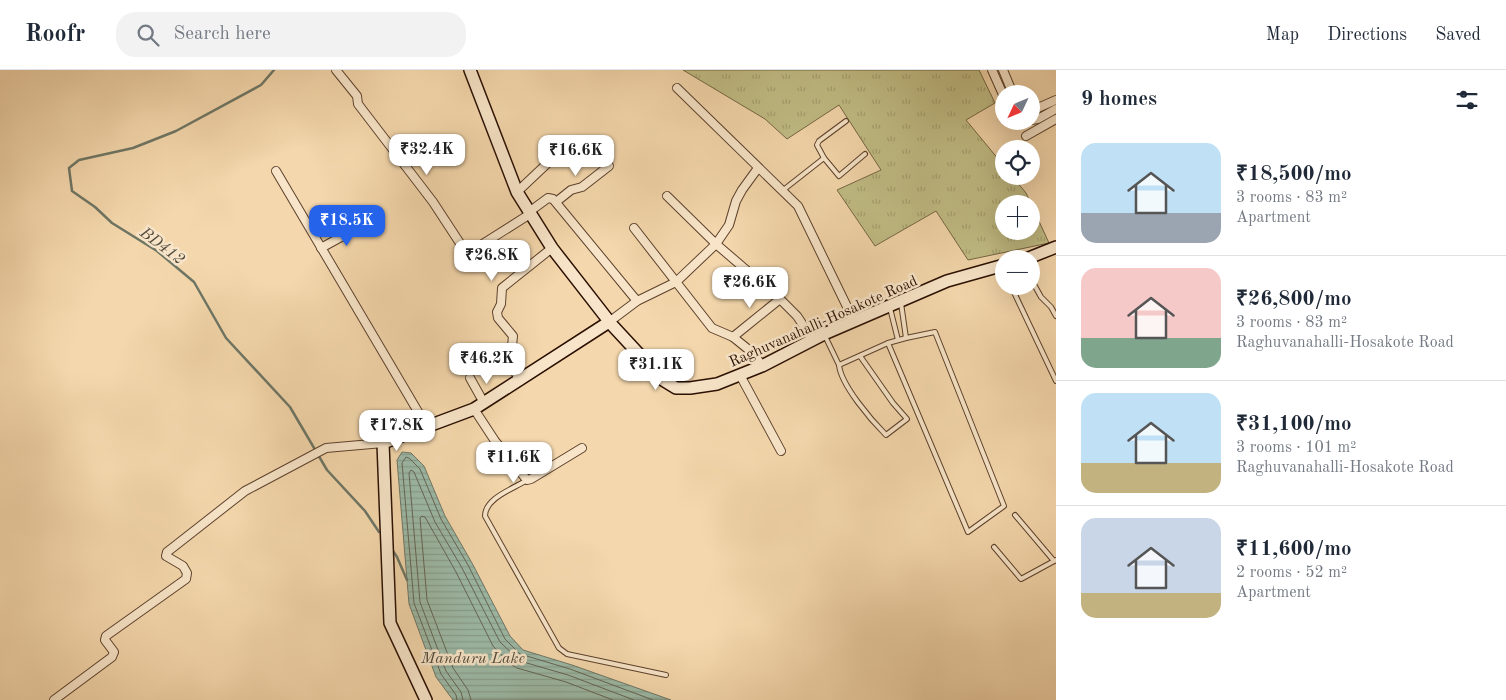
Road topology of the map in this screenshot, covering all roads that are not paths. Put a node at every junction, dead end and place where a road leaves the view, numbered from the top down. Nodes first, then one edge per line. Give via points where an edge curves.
1 (336, 70) edge
2 (470, 70) edge
3 (992, 70) edge
4 (1003, 70) edge
5 (999, 85) edge
6 (1010, 85) edge
7 (677, 88) dead end
8 (1056, 100) edge
9 (1040, 107) edge
10 (1056, 109) edge
11 (1040, 118) edge
12 (1056, 118) edge
13 (846, 121) dead end
14 (1026, 136) dead end
15 (865, 154) dead end
16 (553, 158) dead end
17 (824, 158) junction
18 (609, 166) dead end
19 (758, 168) junction
20 (276, 171) dead end
21 (782, 191) junction
22 (517, 192) junction
23 (667, 196) dead end
24 (556, 202) junction
25 (530, 213) junction
26 (361, 226) dead end
27 (634, 228) dead end
28 (716, 244) junction
29 (1056, 247) edge
30 (321, 248) junction
31 (552, 248) junction
32 (1040, 253) edge
33 (995, 270) edge
34 (676, 282) junction
35 (1014, 295) edge
36 (1040, 295) edge
37 (780, 299) junction
38 (637, 300) junction
39 (895, 304) junction
40 (1056, 316) edge
41 (854, 321) junction
42 (610, 322) junction
43 (824, 334) junction
44 (734, 337) junction
45 (906, 338) junction
46 (813, 340) junction
47 (898, 340) junction
48 (888, 343) junction
49 (860, 356) junction
50 (839, 365) junction
51 (762, 366) junction
52 (740, 375) junction
53 (470, 378) dead end
54 (519, 379) junction
55 (1056, 381) edge
56 (479, 406) junction
57 (427, 427) junction
58 (383, 444) junction
59 (582, 448) dead end
60 (780, 452) dead end
61 (527, 480) junction
62 (1015, 515) dead end
63 (994, 547) dead end
64 (1055, 560) edge
65 (666, 675) dead end
66 (54, 700) edge
67 (426, 700) edge

1 - 25 street via 467,254
2 - 22 main road, Raghuvanahalli-Hosakote Road
3 - 5 street
4 - 6 street
7 - 19 street
8 - 9 street
10 - 11 street
12 - 14 street
13 - 17 lane via 817,145
15 - 17 lane via 838,176
16 - 22 street
17 - 21 lane
18 - 24 street
19 - 21 street
19 - 28 street via 742,190 729,225
20 - 30 street
21 - 41 street via 798,206
22 - 25 main road, Raghuvanahalli-Hosakote Road
23 - 28 street
24 - 25 street via 548,198
24 - 38 street
25 - 31 main road, Raghuvanahalli-Hosakote Road
26 - 30 street
27 - 34 street
28 - 34 street
28 - 37 street
29 - 32 main road
30 - 57 street
31 - 42 main road, Raghuvanahalli-Hosakote Road
31 - 54 street via 502,288 498,318 513,336 507,357
33 - 39 main road, Raghuvanahalli-Hosakote Road via 948,281
34 - 38 street
34 - 44 street via 712,328
35 - 55 lane
36 - 40 lane
37 - 44 street
37 - 46 street via 797,316
38 - 42 street
39 - 41 main road, Raghuvanahalli-Hosakote Road
39 - 45 lane
39 - 47 lane
41 - 43 main road, Raghuvanahalli-Hosakote Road
42 - 52 main road, Raghuvanahalli-Hosakote Road via 663,380 676,388 717,384
42 - 54 main road
43 - 46 main road, Raghuvanahalli-Hosakote Road
43 - 50 lane
44 - 51 street via 754,354
45 - 47 lane
45 - 48 lane via 935,332 1004,506 968,532
46 - 51 main road, Raghuvanahalli-Hosakote Road
47 - 48 lane
48 - 49 lane
49 - 50 lane
49 - 50 lane via 907,420 886,435 845,383
51 - 52 main road, Raghuvanahalli-Hosakote Road
52 - 60 street
53 - 56 street
54 - 56 main road
56 - 57 main road
56 - 61 street via 495,441
57 - 58 main road
58 - 66 street via 326,448 246,491 186,537 166,556 183,566 186,579 106,636 105,640 114,652 112,657
58 - 67 main road via 390,623
59 - 61 street
61 - 65 lane via 491,502 485,509 485,516 559,648 567,654
62 - 64 lane
63 - 64 lane via 1021,579

